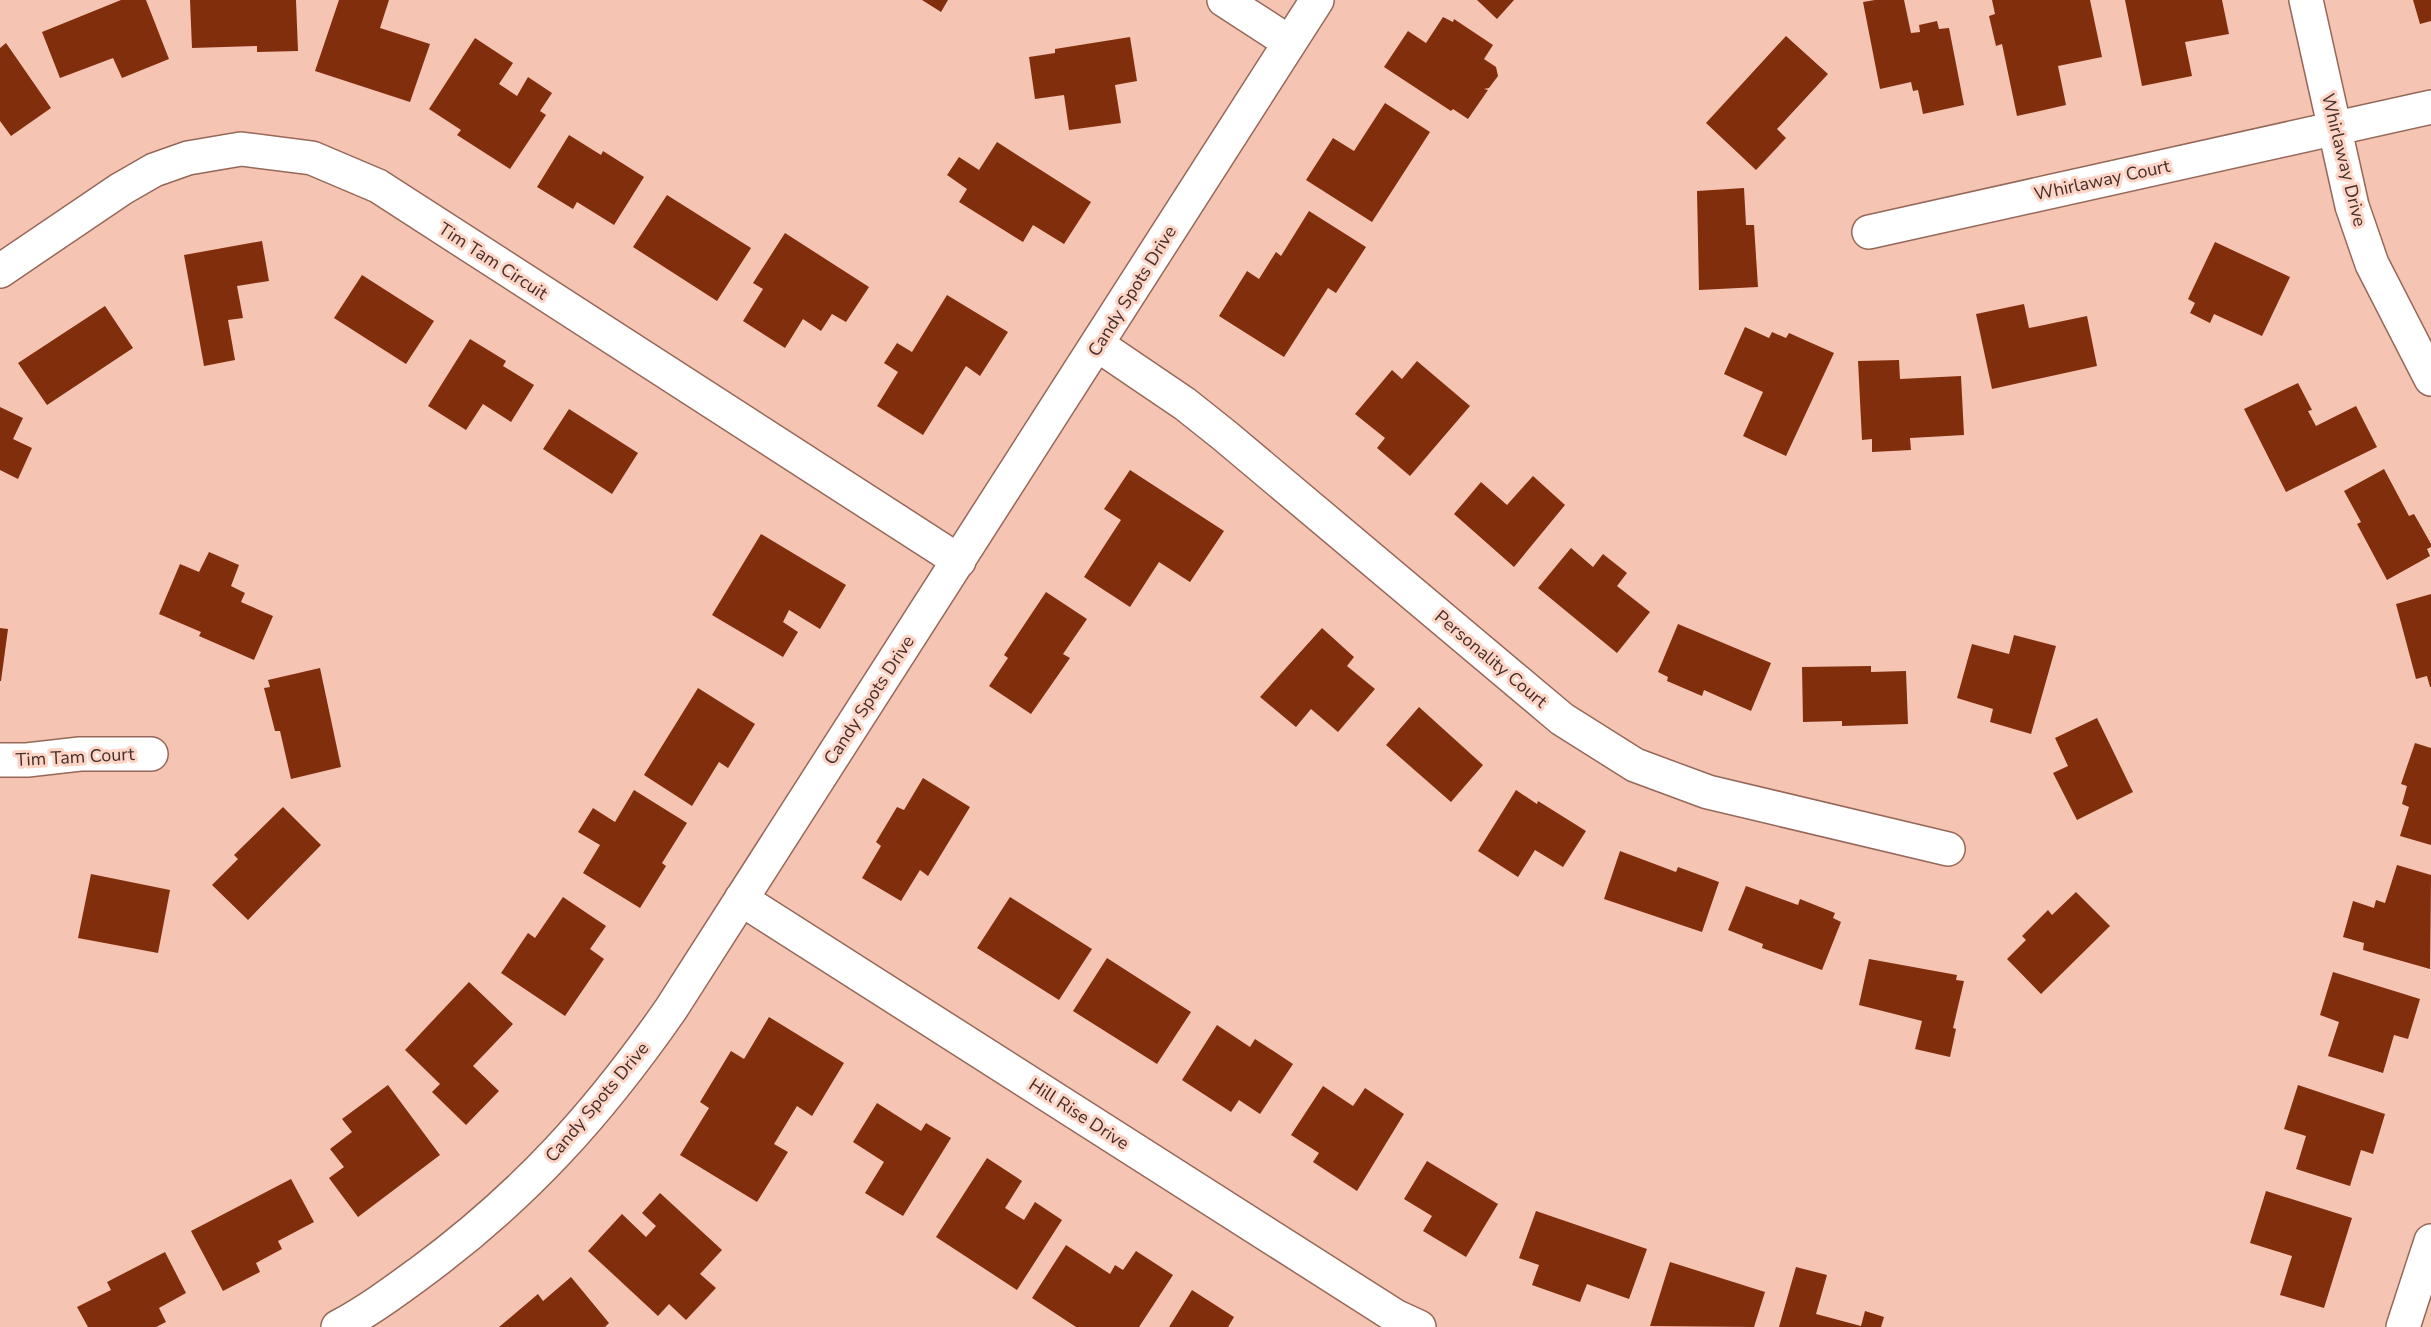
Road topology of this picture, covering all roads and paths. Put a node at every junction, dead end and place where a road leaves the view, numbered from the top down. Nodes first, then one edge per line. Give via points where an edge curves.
1 (1224, 0) edge
2 (1317, 0) edge
3 (2306, 0) edge
4 (1290, 42) junction
5 (2431, 107) edge
6 (2335, 129) junction
7 (1869, 231) dead end
8 (0, 271) edge
9 (1098, 345) junction
10 (2431, 379) edge
11 (960, 561) junction
12 (151, 754) dead end
13 (0, 760) edge
14 (1948, 849) dead end
15 (741, 899) junction
16 (2431, 1240) edge
17 (338, 1327) edge
18 (1419, 1327) edge
19 (2403, 1327) edge

1 - 4 street
2 - 4 street, Candy Spots Drive
3 - 6 street, Whirlaway Drive
4 - 9 street, Candy Spots Drive
5 - 6 street, Whirlaway Court
6 - 7 street, Whirlaway Court
6 - 10 street, Whirlaway Drive via 2352,206 2372,264
8 - 11 street, Tim Tam Circuit via 154,170 188,158 242,149 312,158 378,186
9 - 11 street, Candy Spots Drive
9 - 14 street, Personality Court via 1224,435 1562,719 1635,765 1708,792
11 - 15 street, Candy Spots Drive
12 - 13 street, Tim Tam Court
15 - 17 street, Candy Spots Drive via 635,1060 572,1138 517,1194 460,1243
15 - 18 street, Hill Rise Drive via 1385,1310
16 - 19 street

